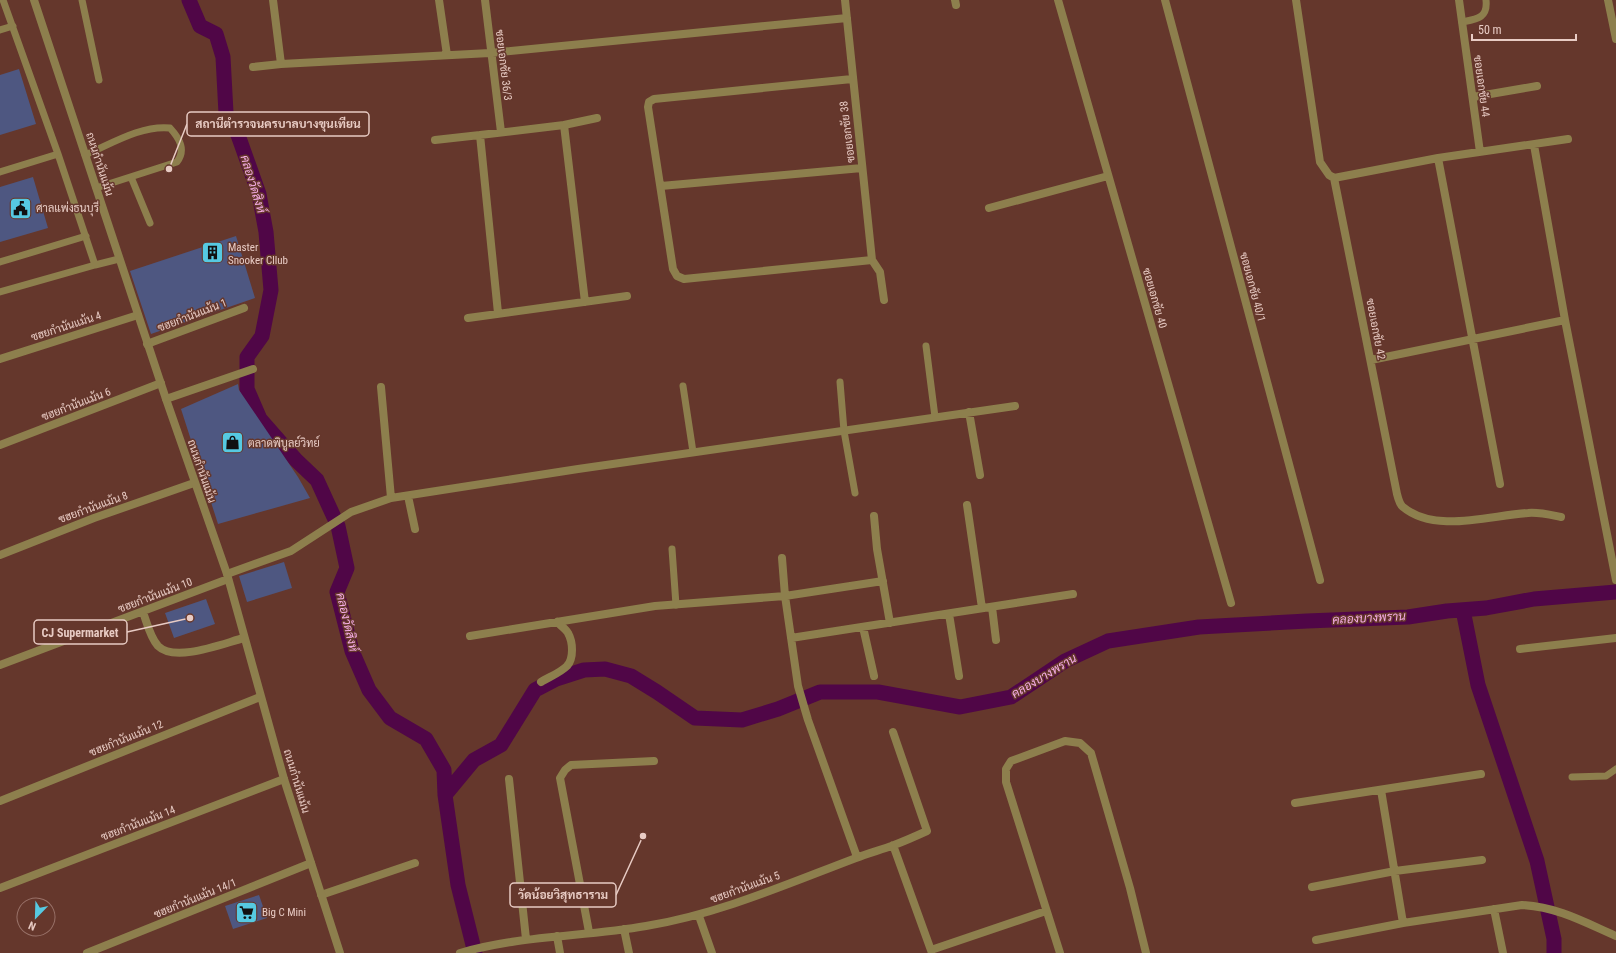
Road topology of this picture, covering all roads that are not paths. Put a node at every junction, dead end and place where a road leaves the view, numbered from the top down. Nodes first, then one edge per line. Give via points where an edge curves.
1 (3, 0) edge
2 (34, 0) edge
3 (82, 0) edge
4 (273, 0) edge
5 (439, 0) edge
6 (485, 0) edge
7 (845, 0) edge
8 (1058, 0) edge
9 (1165, 0) edge
10 (1296, 0) edge
11 (1459, 0) edge
12 (1486, 0) edge
13 (1608, 0) edge
14 (847, 18) junction
15 (1462, 22) junction
16 (13, 26) junction
17 (0, 30) edge
18 (1616, 39) edge
19 (490, 53) junction
20 (446, 55) junction
21 (281, 64) junction
22 (253, 66) dead end
23 (852, 79) junction
24 (99, 80) dead end
25 (1537, 86) dead end
26 (1473, 97) junction
27 (597, 118) dead end
28 (564, 124) junction
29 (501, 132) junction
30 (480, 135) junction
31 (435, 140) dead end
32 (1568, 140) dead end
33 (1534, 145) junction
34 (1480, 152) junction
35 (58, 154) junction
36 (85, 155) junction
37 (1438, 158) junction
38 (862, 168) junction
39 (0, 172) edge
40 (1108, 176) junction
41 (131, 177) junction
42 (1334, 178) junction
43 (660, 186) junction
44 (96, 188) junction
45 (989, 208) dead end
46 (150, 223) dead end
47 (86, 236) junction
48 (120, 259) junction
49 (872, 260) junction
50 (0, 262) edge
51 (95, 265) junction
52 (0, 292) edge
53 (627, 296) dead end
54 (884, 300) dead end
55 (585, 302) junction
56 (244, 308) dead end
57 (498, 313) junction
58 (138, 314) junction
59 (468, 318) dead end
60 (1564, 320) junction
61 (1473, 339) junction
62 (147, 344) junction
63 (926, 346) dead end
64 (0, 359) edge
65 (1371, 360) junction
66 (254, 369) dead end
67 (840, 382) dead end
68 (161, 383) junction
69 (683, 386) dead end
70 (381, 387) dead end
71 (166, 399) junction
72 (1015, 406) dead end
73 (969, 412) junction
74 (935, 417) junction
75 (844, 431) junction
76 (0, 445) edge
77 (693, 452) junction
78 (980, 475) dead end
79 (194, 482) junction
80 (1500, 484) dead end
81 (855, 493) dead end
82 (408, 496) junction
83 (392, 498) junction
84 (967, 505) dead end
85 (874, 516) dead end
86 (1561, 517) dead end
87 (415, 529) dead end
88 (672, 549) dead end
89 (0, 555) edge
90 (782, 558) dead end
91 (228, 577) junction
92 (1320, 580) dead end
93 (1616, 580) edge
94 (883, 581) junction
95 (1074, 594) dead end
96 (785, 596) junction
97 (1231, 603) dead end
98 (676, 605) junction
99 (992, 607) junction
100 (982, 608) junction
101 (143, 612) junction
102 (949, 614) junction
103 (557, 622) junction
104 (890, 623) junction
105 (863, 627) junction
106 (470, 636) dead end
107 (244, 638) junction
108 (791, 638) junction
109 (1616, 638) edge
110 (996, 640) dead end
111 (1520, 649) dead end
112 (0, 665) edge
113 (874, 676) dead end
114 (959, 676) dead end
115 (541, 682) dead end
116 (260, 697) junction
117 (892, 732) dead end
118 (654, 761) dead end
119 (1616, 769) edge
120 (1481, 774) dead end
121 (1572, 777) dead end
122 (284, 779) junction
123 (509, 779) dead end
124 (1381, 790) junction
125 (0, 801) edge
126 (1295, 803) dead end
127 (893, 845) junction
128 (857, 857) junction
129 (1482, 860) dead end
130 (311, 863) junction
131 (415, 863) dead end
132 (1395, 871) junction
133 (1312, 887) dead end
134 (0, 888) edge
135 (321, 895) junction
136 (1494, 909) junction
137 (1046, 911) junction
138 (699, 916) junction
139 (1403, 924) junction
140 (624, 929) junction
141 (589, 932) junction
142 (556, 936) junction
143 (1616, 936) edge
144 (526, 939) junction
145 (1316, 940) dead end
146 (932, 952) edge
147 (88, 953) edge
148 (340, 953) edge
149 (461, 953) edge
150 (560, 953) edge
151 (629, 953) edge
152 (712, 953) edge
153 (1060, 953) edge
154 (1146, 953) edge
155 (1503, 953) edge

1 - 16 lane
2 - 36 street, ถนนกำนันแม้น
3 - 24 lane
4 - 21 street
5 - 20 street
6 - 19 street, ซอยเอกชัย 36/3
7 - 14 street, ซอยเอกชัย 38
8 - 40 street, ซอยเอกชัย 40
9 - 92 street, ซอยเอกชัย 40/1
10 - 42 street via 1320,162
11 - 15 street, ซอยเอกชัย 44
12 - 15 lane via 1487,8 1484,14 1477,19
13 - 18 street
14 - 19 street
14 - 23 street, ซอยเอกชัย 38
15 - 26 street, ซอยเอกชัย 44
16 - 17 lane
16 - 35 lane
19 - 20 street
19 - 29 street, ซอยเอกชัย 36/3
20 - 21 street
21 - 22 street
23 - 38 street, ซอยเอกชัย 38
23 - 43 street via 654,99 648,107
25 - 26 street
26 - 34 street, ซอยเอกชัย 44
27 - 28 street
28 - 29 street
28 - 55 street
29 - 30 street
30 - 31 street
30 - 57 street
32 - 33 street
33 - 34 street
33 - 60 street
34 - 37 street
35 - 39 lane
35 - 47 lane
36 - 41 lane via 131,135 161,127 170,128 182,145 182,156 177,162
36 - 44 street, ถนนกำนันแม้น
37 - 42 street
37 - 61 street
38 - 43 street
38 - 49 street, ซอยเอกชัย 38
40 - 45 street
40 - 97 street, ซอยเอกชัย 40
41 - 44 lane
41 - 46 lane
42 - 65 street, ซอยเอกชัย 42
43 - 49 street via 673,269 677,276 684,279
44 - 48 street, ถนนกำนันแม้น
47 - 50 lane
47 - 51 lane
48 - 51 lane
48 - 58 street, ถนนกำนันแม้น
49 - 54 street via 880,272
51 - 52 lane
53 - 55 street
55 - 57 street
56 - 62 street, ซฮยกำนันแม้น 1
57 - 59 street
58 - 62 street, ถนนกำนันแม้น
58 - 64 street, ซฮยกำนันแม้น 4
60 - 61 street
60 - 93 street
61 - 65 street
61 - 80 street
62 - 68 street, ถนนกำนันแม้น
63 - 74 lane
65 - 86 street, ซอยเอกชัย 42 via 1397,494 1402,507 1433,520 1462,522 1529,513
66 - 71 street
67 - 75 lane
68 - 71 street, ถนนกำนันแม้น
68 - 76 street, ซฮยกำนันแม้น 6
69 - 77 lane
70 - 83 street
71 - 79 street, ถนนกำนันแม้น
72 - 73 street, ซฮยกำนันแม้น 10
73 - 74 street, ซฮยกำนันแม้น 10
73 - 78 street
74 - 75 street, ซฮยกำนันแม้น 10
75 - 77 street, ซฮยกำนันแม้น 10
75 - 81 lane
77 - 82 street, ซฮยกำนันแม้น 10
79 - 89 street, ซฮยกำนันแม้น 8
79 - 91 street, ถนนกำนันแม้น
82 - 83 street, ซฮยกำนันแม้น 10
82 - 87 street
83 - 91 street, ซฮยกำนันแม้น 10 via 351,512 291,551
84 - 100 street
85 - 94 street
88 - 98 lane
90 - 96 street
91 - 101 street, ซฮยกำนันแม้น 10
91 - 107 street, ถนนกำนันแม้น
94 - 96 street
94 - 104 street
95 - 99 street
96 - 98 street
96 - 108 street
98 - 103 street
99 - 100 street
99 - 110 street
100 - 102 street
101 - 107 street via 158,646 171,652 187,653
101 - 112 street, ซฮยกำนันแม้น 10
102 - 104 street
102 - 114 street
103 - 106 street
103 - 115 street via 568,633 572,655 568,665
104 - 105 street
105 - 108 street
105 - 113 street
107 - 116 street, ถนนกำนันแม้น
108 - 128 street via 798,686 808,720
109 - 111 street
116 - 122 street, ถนนกำนันแม้น
116 - 125 street, ซฮยกำนันแม้น 12
117 - 127 street, ซฮยกำนันแม้น 5 via 927,831
118 - 141 street via 571,765 560,778
119 - 121 lane via 1606,776
120 - 124 street
122 - 130 street, ถนนกำนันแม้น
122 - 134 street, ซฮยกำนันแม้น 14
123 - 144 street
124 - 126 street
124 - 132 street
127 - 128 street, ซฮยกำนันแม้น 5
127 - 146 street
128 - 138 street, ซฮยกำนันแม้น 5
129 - 132 street
130 - 135 street, ถนนกำนันแม้น
130 - 147 street, ซฮยกำนันแม้น 14/1
131 - 135 street
132 - 133 street
132 - 139 street
135 - 148 street, ถนนกำนันแม้น
136 - 139 street
136 - 143 street via 1522,905 1540,906
136 - 155 street
137 - 146 street
137 - 153 street
137 - 154 street via 1006,782 1006,769 1011,761 1065,741 1080,743 1091,753
138 - 140 street, ซฮยกำนันแม้น 5
138 - 152 street
139 - 145 street
140 - 141 street, ซฮยกำนันแม้น 5
140 - 151 street
141 - 142 street, ซฮยกำนันแม้น 5
142 - 144 street, ซฮยกำนันแม้น 5
142 - 150 street
144 - 149 street, ซฮยกำนันแม้น 5 via 488,945

